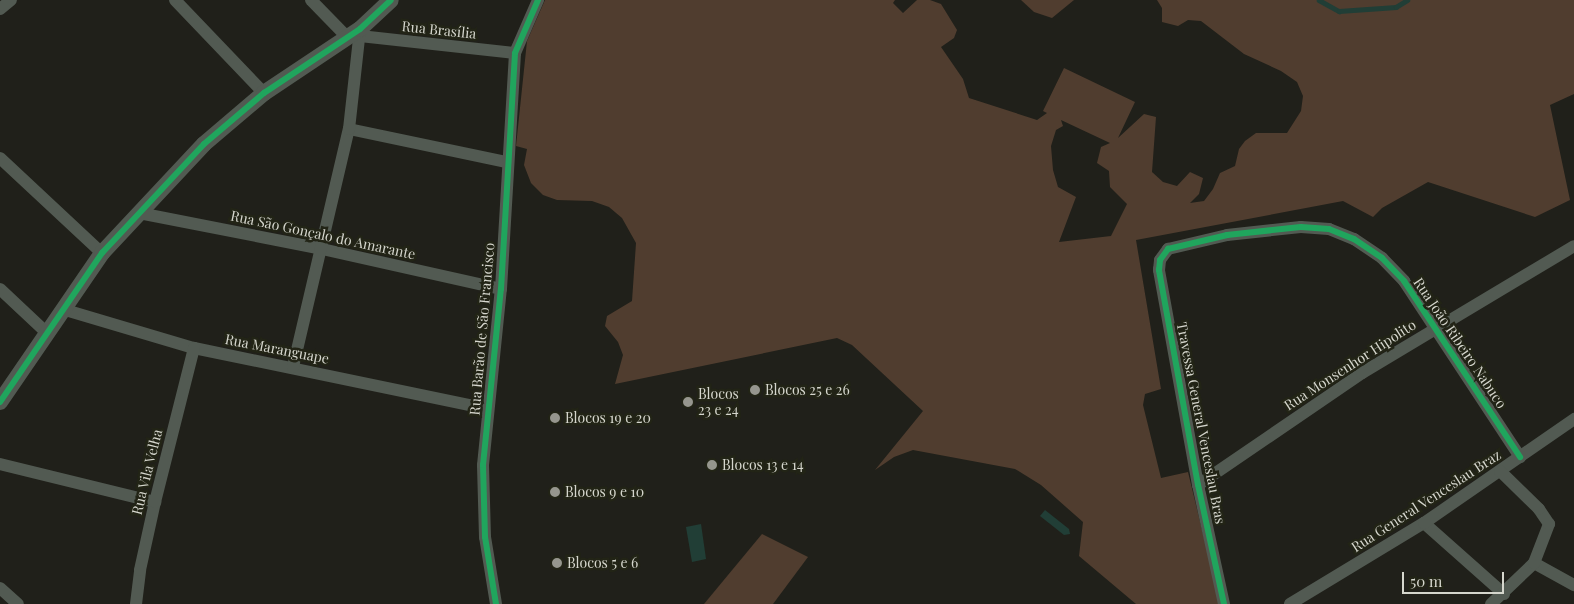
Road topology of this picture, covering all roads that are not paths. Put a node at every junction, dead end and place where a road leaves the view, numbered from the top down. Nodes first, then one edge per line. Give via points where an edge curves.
1 (10, 0) edge
2 (175, 0) edge
3 (311, 0) edge
4 (391, 0) edge
5 (538, 0) edge
6 (0, 9) edge
7 (355, 34) junction
8 (515, 53) junction
9 (264, 93) junction
10 (349, 129) junction
11 (0, 158) edge
12 (506, 162) junction
13 (139, 213) junction
14 (1574, 246) edge
15 (322, 249) junction
16 (1168, 250) joint
17 (102, 253) junction
18 (0, 290) edge
19 (501, 290) junction
20 (62, 309) junction
21 (1436, 327) junction
22 (46, 332) junction
23 (194, 348) junction
24 (293, 367) junction
25 (0, 402) edge
26 (488, 409) junction
27 (1574, 419) edge
28 (1520, 457) junction
29 (0, 464) edge
30 (1500, 471) junction
31 (1198, 485) junction
32 (154, 502) junction
33 (1424, 523) junction
34 (1534, 563) junction
35 (1574, 585) edge
36 (0, 588) edge
37 (1504, 594) junction
38 (18, 604) edge
39 (136, 604) edge
40 (496, 604) edge
41 (1224, 604) edge
42 (1290, 604) edge
43 (1491, 604) edge

1 - 6 street
2 - 9 street
3 - 7 street
4 - 7 street
5 - 8 street, Rua Barão de São Francisco
7 - 8 street, Rua Brasília
7 - 9 street
7 - 10 street
8 - 12 street, Rua Barão de São Francisco
9 - 13 street via 204,144
10 - 12 street
10 - 15 street
11 - 17 street
12 - 19 street, Rua Barão de São Francisco
13 - 15 street, Rua São Gonçalo do Amarante
13 - 17 street
14 - 21 street, Rua Monsenhor Hipolito
15 - 19 street, Rua São Gonçalo do Amarante
15 - 24 street
16 - 21 street, Rua João Ribeiro Nabuco via 1227,235 1272,229 1329,229 1354,238 1382,258 1404,281
16 - 31 street, Travessa General Venceslau Bras via 1160,260 1159,270
17 - 20 street
18 - 22 street
19 - 26 street, Rua Barão de São Francisco
20 - 22 street
20 - 23 street, Rua Maranguape
21 - 28 street, Rua João Ribeiro Nabuco
21 - 31 street, Rua Monsenhor Hipolito via 1321,400
22 - 25 street
23 - 24 street, Rua Maranguape
23 - 32 street, Rua Vila Velha
24 - 26 street, Rua Maranguape
26 - 40 street, Rua Barão de São Francisco via 483,465 485,536
27 - 28 street, Rua General Venceslau Braz
28 - 30 street, Rua General Venceslau Braz
29 - 32 street
30 - 33 street, Rua General Venceslau Braz
30 - 34 street via 1539,509 1549,524
31 - 41 street, Travessa General Venceslau Bras
32 - 39 street, Rua Vila Velha
33 - 37 street
33 - 42 street, Rua General Venceslau Braz
34 - 35 street
34 - 37 street
36 - 38 street
37 - 43 street

